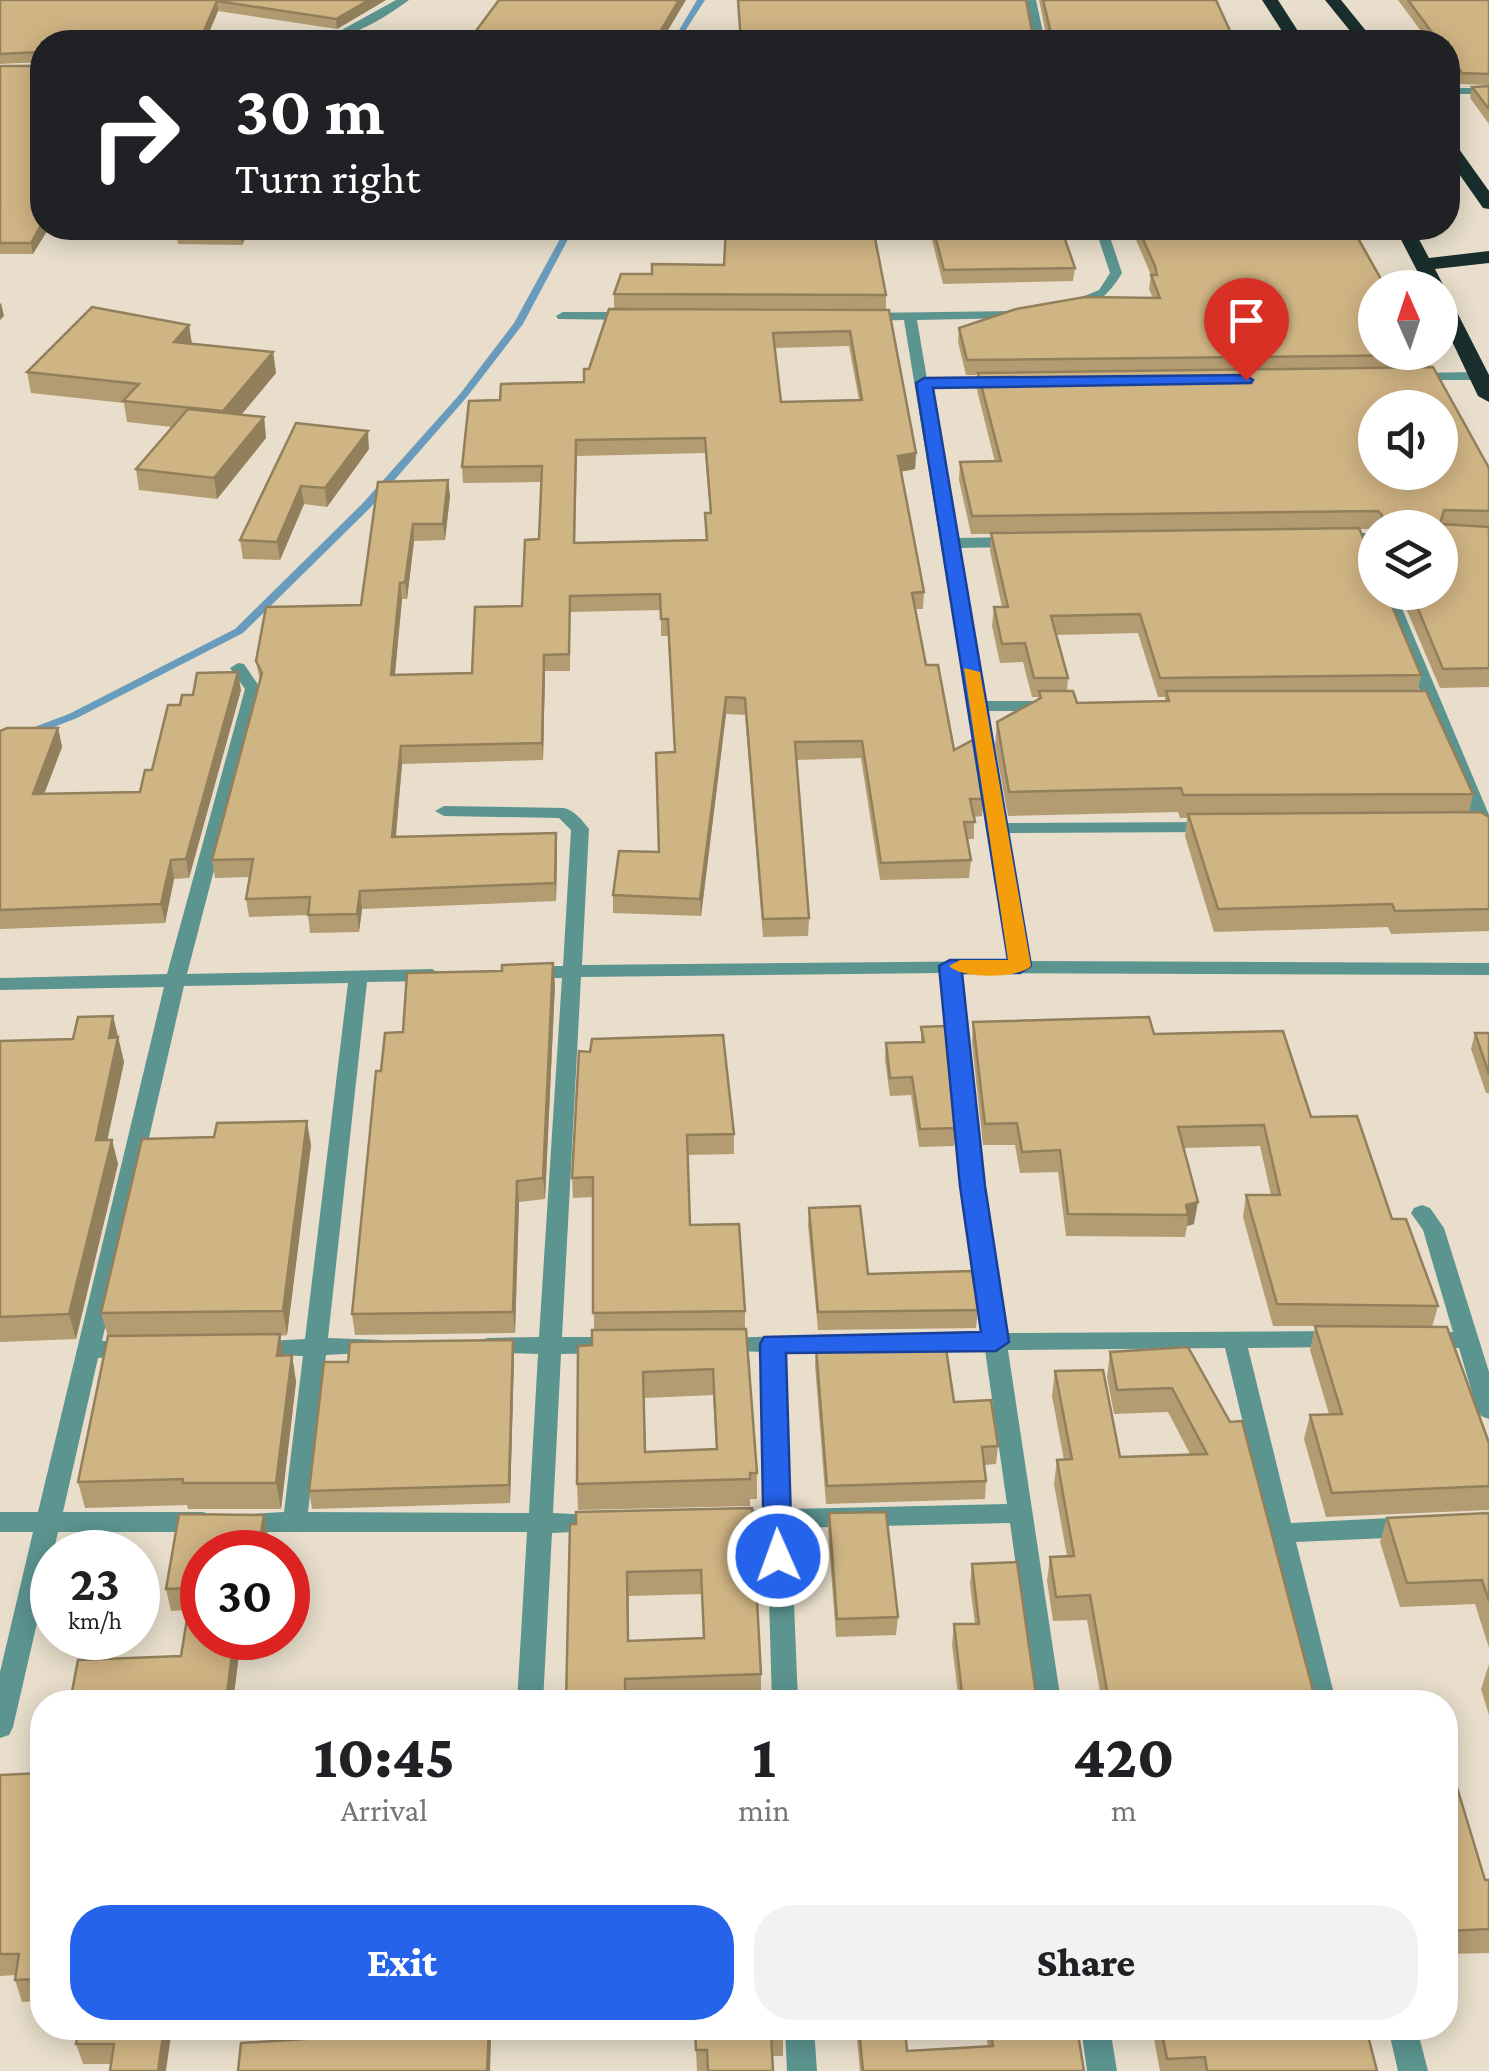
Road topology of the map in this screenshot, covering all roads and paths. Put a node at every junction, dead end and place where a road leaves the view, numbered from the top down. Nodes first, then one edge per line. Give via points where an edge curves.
1 (404, 0) edge
2 (1030, 0) edge
3 (1270, 0) edge
4 (1333, 0) edge
5 (349, 30) edge
6 (1037, 30) edge
7 (1289, 30) edge
8 (1357, 30) edge
9 (1489, 91) edge
10 (1460, 92) edge
11 (1460, 162) edge
12 (1474, 180) junction
13 (1460, 183) edge
14 (1489, 204) edge
15 (1104, 240) edge
16 (1411, 240) edge
17 (1489, 257) edge
18 (1424, 264) junction
19 (1427, 270) edge
20 (1054, 310) edge
21 (1036, 312) edge
22 (563, 316) dead end
23 (640, 316) edge
24 (852, 317) edge
25 (910, 317) junction
26 (1458, 333) edge
27 (1402, 378) edge
28 (1018, 382) edge
29 (924, 383) junction
30 (1484, 386) edge
31 (1325, 538) edge
32 (1358, 541) edge
33 (1029, 542) edge
34 (949, 544) junction
35 (1394, 610) edge
36 (238, 668) edge
37 (976, 706) junction
38 (1076, 706) edge
39 (1414, 706) edge
40 (1434, 706) junction
41 (444, 810) dead end
42 (1232, 826) edge
43 (998, 828) junction
44 (1480, 829) edge
45 (950, 966) junction
46 (1020, 966) junction
47 (1489, 970) edge
48 (572, 971) junction
49 (514, 972) edge
50 (455, 974) edge
51 (358, 976) junction
52 (174, 981) junction
53 (0, 984) edge
54 (1422, 1213) dead end
55 (1234, 1338) junction
56 (1370, 1340) edge
57 (1410, 1340) edge
58 (1468, 1340) junction
59 (903, 1342) edge
60 (996, 1342) junction
61 (866, 1343) edge
62 (644, 1344) edge
63 (699, 1344) edge
64 (773, 1344) junction
65 (552, 1345) junction
66 (395, 1346) edge
67 (454, 1346) edge
68 (316, 1347) junction
69 (241, 1348) edge
70 (147, 1349) edge
71 (91, 1350) junction
72 (1489, 1410) edge
73 (1020, 1513) junction
74 (776, 1519) junction
75 (51, 1520) junction
76 (698, 1521) edge
77 (0, 1522) edge
78 (295, 1522) junction
79 (620, 1522) edge
80 (542, 1524) junction
81 (1432, 1526) edge
82 (1282, 1533) junction
83 (531, 1690) edge
84 (784, 1690) edge
85 (1046, 1690) edge
86 (1320, 1690) edge
87 (0, 1727) edge
88 (801, 2040) edge
89 (1098, 2040) edge
90 (1405, 2040) edge
91 (802, 2071) edge
92 (1102, 2071) edge
93 (1413, 2071) edge

1 - 5 street
2 - 6 street
3 - 7 highway
4 - 8 highway
9 - 10 street
11 - 12 highway
12 - 13 highway
12 - 14 highway
15 - 20 street via 1116,272 1104,293
16 - 18 highway
17 - 18 highway
18 - 19 highway
21 - 25 street
22 - 23 street
24 - 25 street
25 - 29 street
26 - 30 highway
27 - 30 street
28 - 29 street
29 - 34 street
31 - 32 street
33 - 34 street
34 - 37 street
35 - 40 street
36 - 52 street via 253,689
37 - 38 street
37 - 43 street
39 - 40 street
40 - 44 street
41 - 48 street via 564,813 575,820 580,829
42 - 43 street
43 - 46 street
45 - 46 street
45 - 48 street
45 - 60 street
46 - 47 street
48 - 49 street
48 - 65 street
50 - 51 street
51 - 52 street
51 - 68 street
52 - 53 street
52 - 71 street
54 - 58 street via 1433,1228
55 - 56 street
55 - 60 street
55 - 82 street
57 - 58 street
58 - 72 street
59 - 60 street
60 - 73 street
61 - 64 street
62 - 65 street
63 - 64 street
64 - 74 street
65 - 67 street
65 - 80 street
66 - 68 street
68 - 69 street
68 - 78 street
70 - 71 street
71 - 75 street
73 - 74 street
73 - 85 street
74 - 76 street
74 - 84 street
75 - 77 street
75 - 78 street
75 - 87 street
78 - 80 street
79 - 80 street
80 - 83 street
81 - 82 street
82 - 86 street
88 - 91 street
89 - 92 street
90 - 93 street

